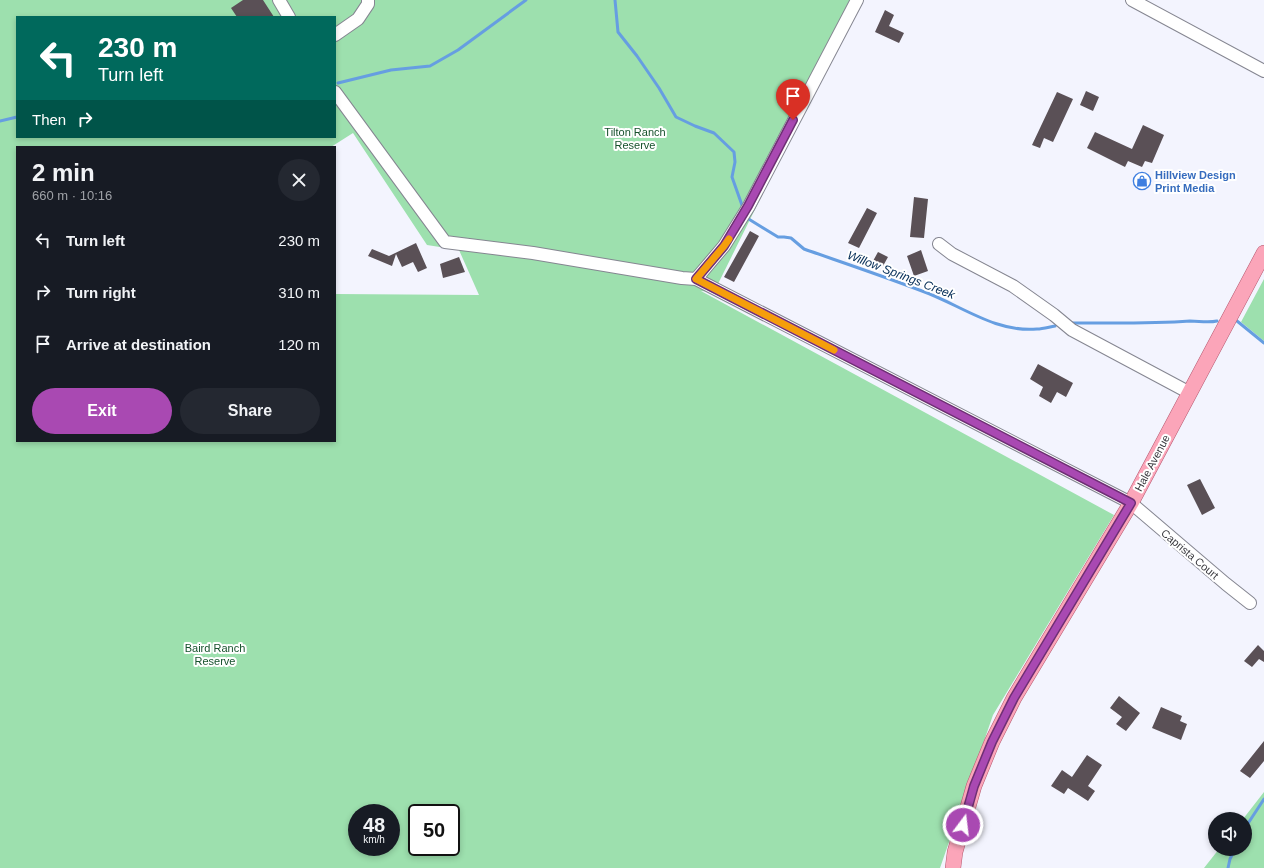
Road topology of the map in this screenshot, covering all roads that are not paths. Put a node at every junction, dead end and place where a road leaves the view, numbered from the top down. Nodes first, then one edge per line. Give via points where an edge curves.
1 (279, 0) edge
2 (368, 0) edge
3 (857, 0) edge
4 (1132, 0) edge
5 (288, 16) edge
6 (336, 34) edge
7 (1264, 71) edge
8 (336, 93) edge
9 (940, 244) dead end
10 (1264, 253) edge
11 (696, 279) junction
12 (1190, 393) junction
13 (1131, 503) junction
14 (1250, 603) dead end
15 (953, 868) edge

1 - 5 street
2 - 6 street via 358,19
3 - 11 street via 748,206 724,246
4 - 7 street
8 - 11 street via 445,242
9 - 12 street via 952,254 1013,286 1072,330
10 - 12 main road, Hale Avenue
11 - 13 street, Caprista Court
12 - 13 main road, Hale Avenue
13 - 14 street, Caprista Court
13 - 15 main road, Hale Avenue via 1014,698 992,742 974,786 955,852

